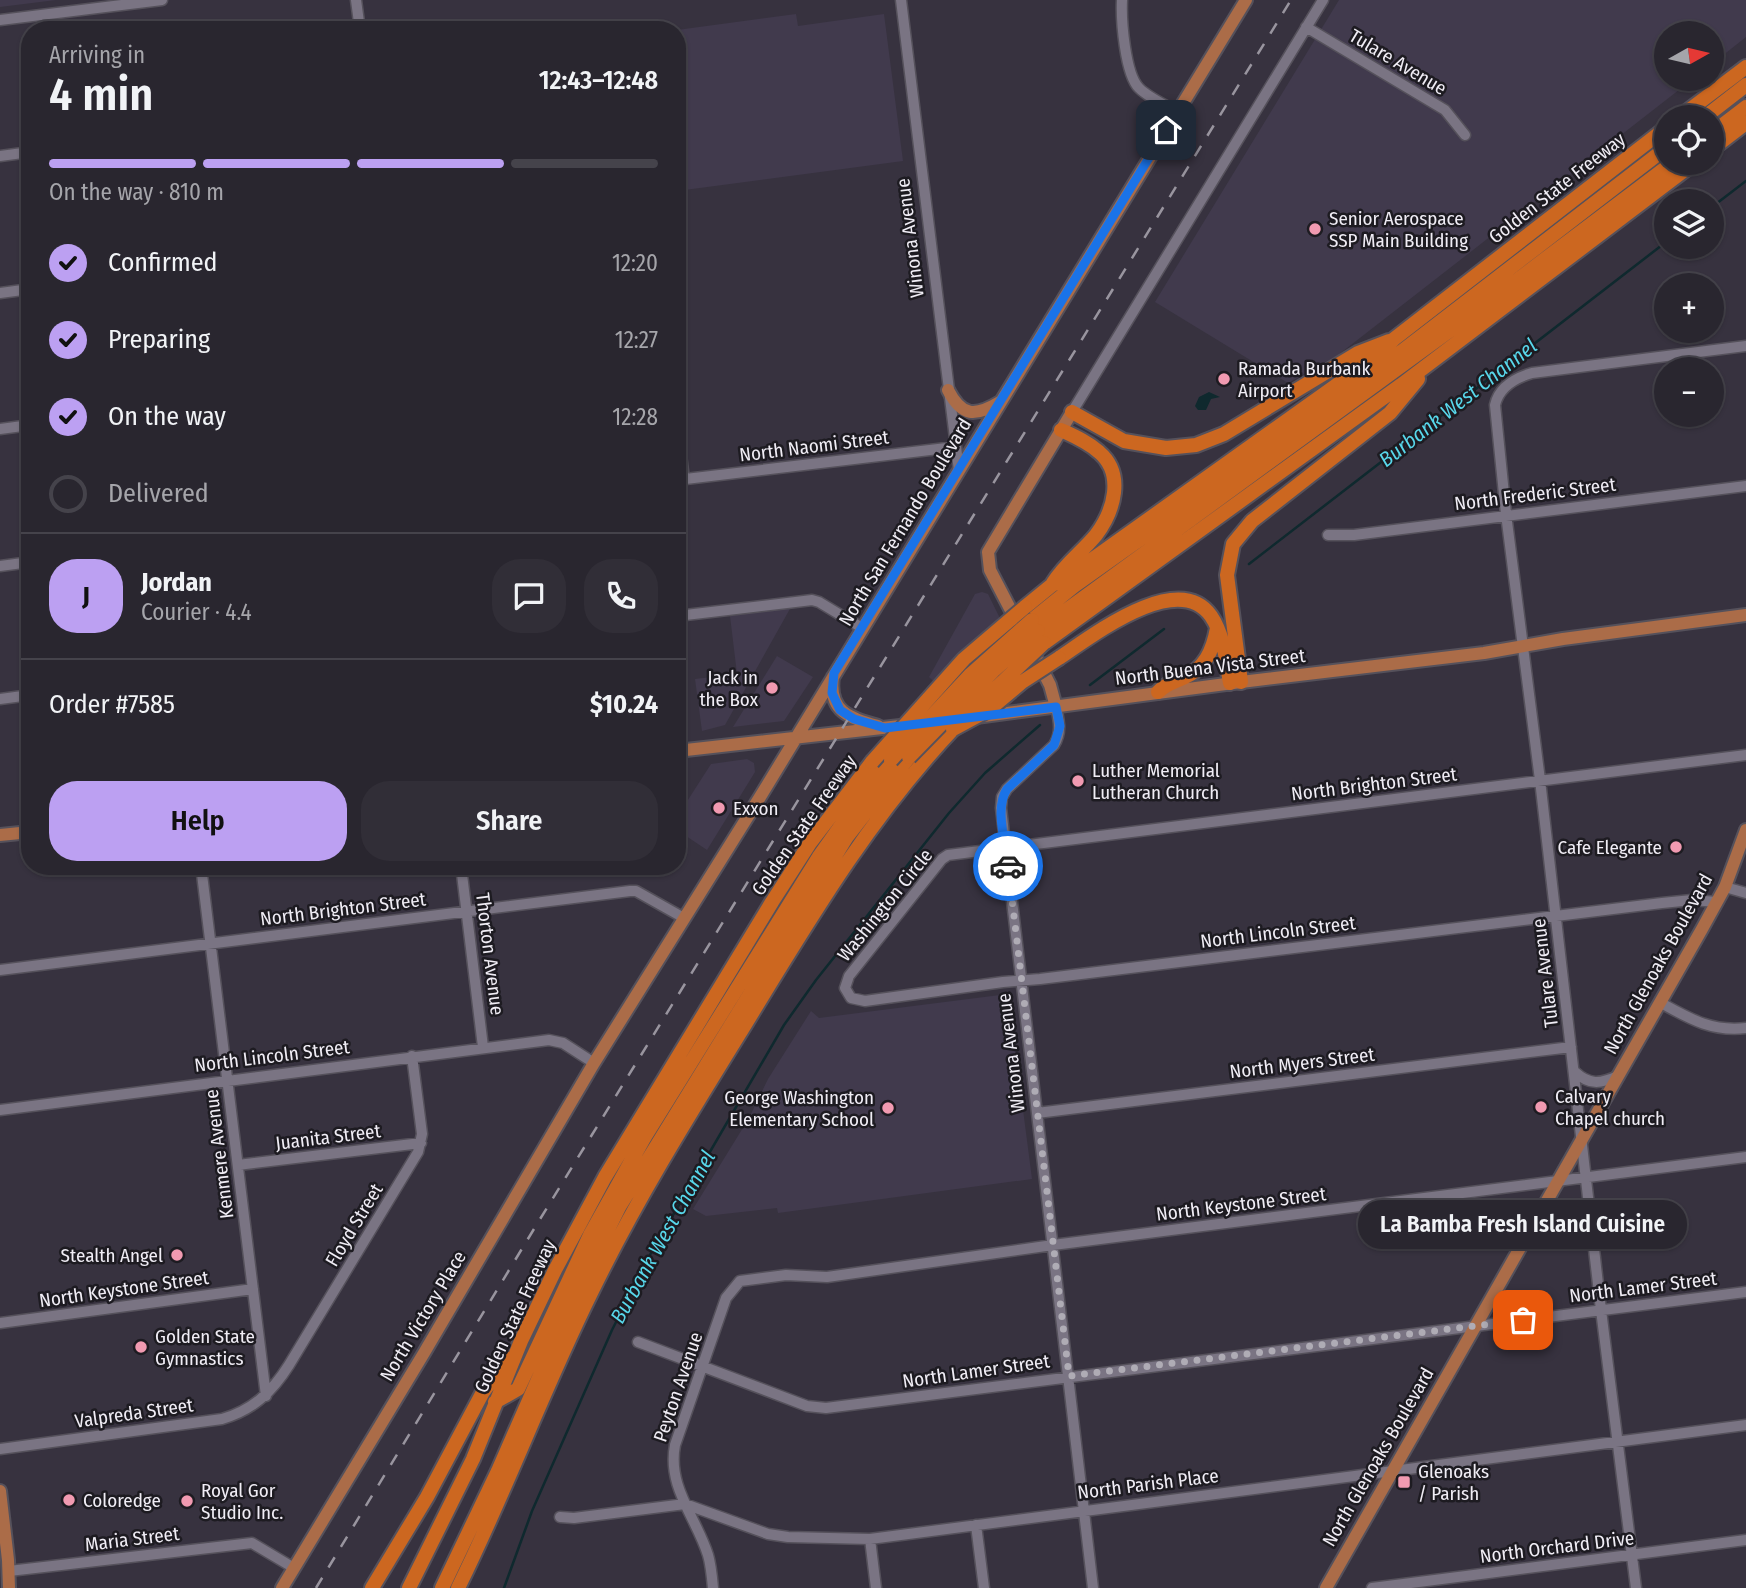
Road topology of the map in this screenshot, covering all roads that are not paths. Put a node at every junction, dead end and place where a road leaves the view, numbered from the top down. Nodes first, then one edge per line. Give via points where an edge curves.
1 (162, 0) edge
2 (356, 0) edge
3 (901, 0) edge
4 (1122, 0) edge
5 (1246, 0) edge
6 (1322, 0) edge
7 (0, 20) edge
8 (359, 21) edge
9 (1306, 27) junction
10 (1746, 67) edge
11 (1746, 85) edge
12 (1696, 105) edge
13 (1720, 105) edge
14 (1746, 107) edge
15 (1178, 112) junction
16 (1746, 123) edge
17 (1724, 124) edge
18 (1465, 135) dead end
19 (1654, 137) edge
20 (1724, 140) edge
21 (21, 153) edge
22 (0, 156) edge
23 (1654, 157) edge
24 (1656, 175) edge
25 (1678, 175) edge
26 (21, 290) edge
27 (0, 293) edge
28 (1394, 339) junction
29 (1746, 346) edge
30 (1437, 357) junction
31 (948, 390) junction
32 (1001, 402) junction
33 (1072, 412) junction
34 (21, 426) edge
35 (0, 429) edge
36 (1061, 429) junction
37 (955, 447) junction
38 (959, 471) junction
39 (686, 479) edge
40 (1746, 486) edge
41 (1506, 514) junction
42 (1328, 535) dead end
43 (21, 563) edge
44 (0, 566) edge
45 (1052, 584) junction
46 (1746, 615) edge
47 (686, 616) edge
48 (1217, 626) junction
49 (862, 628) junction
50 (1038, 631) junction
51 (1523, 647) junction
52 (834, 673) junction
53 (1236, 682) junction
54 (1158, 692) junction
55 (21, 696) edge
56 (0, 699) edge
57 (1056, 707) junction
58 (885, 728) junction
59 (953, 729) junction
60 (795, 739) junction
61 (686, 750) edge
62 (1746, 755) edge
63 (1540, 780) junction
64 (1746, 830) edge
65 (21, 833) edge
66 (0, 835) edge
67 (1006, 848) junction
68 (202, 875) edge
69 (462, 875) edge
70 (1725, 887) junction
71 (1746, 893) edge
72 (1717, 902) junction
73 (467, 912) junction
74 (1556, 916) junction
75 (684, 918) junction
76 (211, 943) junction
77 (0, 970) edge
78 (1021, 981) junction
79 (846, 992) joint
80 (1661, 1003) junction
81 (1746, 1028) edge
82 (1571, 1046) junction
83 (483, 1047) junction
84 (412, 1056) junction
85 (594, 1063) junction
86 (1575, 1072) junction
87 (1618, 1076) junction
88 (228, 1079) junction
89 (0, 1110) edge
90 (1037, 1113) junction
91 (1582, 1142) junction
92 (421, 1143) junction
93 (1746, 1157) edge
94 (238, 1166) junction
95 (1586, 1177) junction
96 (1559, 1182) junction
97 (1054, 1245) junction
98 (740, 1281) joint
99 (253, 1289) junction
100 (1746, 1292) edge
101 (1601, 1310) junction
102 (0, 1323) edge
103 (1475, 1327) junction
104 (522, 1341) junction
105 (638, 1342) dead end
106 (703, 1367) junction
107 (1069, 1376) junction
108 (266, 1396) junction
109 (495, 1402) junction
110 (1746, 1425) edge
111 (1618, 1440) junction
112 (0, 1449) edge
113 (1393, 1470) junction
114 (0, 1491) edge
115 (685, 1504) junction
116 (1084, 1510) junction
117 (560, 1517) dead end
118 (976, 1525) junction
119 (483, 1538) junction
120 (870, 1539) junction
121 (1746, 1540) edge
122 (1632, 1555) junction
123 (294, 1568) junction
124 (9, 1571) junction
125 (9, 1588) edge
126 (282, 1588) edge
127 (372, 1588) edge
128 (409, 1588) edge
129 (442, 1588) edge
130 (458, 1588) edge
131 (467, 1588) edge
132 (713, 1588) edge
133 (876, 1588) edge
134 (984, 1588) edge
135 (1093, 1588) edge
136 (1326, 1588) edge
137 (1372, 1588) edge
138 (1636, 1588) edge

1 - 7 street
2 - 8 street
3 - 31 street, Winona Avenue
4 - 15 street via 1133,80 1141,90
5 - 15 main road, North San Fernando Boulevard
6 - 9 street
9 - 18 street, Tulare Avenue via 1445,110
9 - 33 street
10 - 12 highway
11 - 13 highway
14 - 17 highway
15 - 32 main road, North San Fernando Boulevard
16 - 20 highway
19 - 28 highway, Golden State Freeway
21 - 22 street
23 - 50 highway via 1412,344 1074,586
24 - 50 highway
25 - 30 highway
26 - 27 street
28 - 33 highway via 1358,353 1196,445 1166,448 1124,441
28 - 45 highway, Golden State Freeway via 1376,357
29 - 41 street, Tulare Avenue via 1532,373 1502,389 1495,405
30 - 50 highway
30 - 53 highway via 1390,413 1252,522 1233,544 1227,575
31 - 32 main road via 959,407 971,412
31 - 37 street, Winona Avenue
32 - 38 main road, North San Fernando Boulevard
33 - 36 main road
34 - 35 street
36 - 45 highway via 1100,453 1109,464 1115,481 1114,499 1095,536
36 - 57 main road, Winona Avenue via 988,552 990,570 1050,685
37 - 38 street, Winona Avenue
37 - 39 street, North Naomi Street
38 - 49 main road, North San Fernando Boulevard
40 - 41 street, North Frederic Street
41 - 42 street, North Frederic Street
41 - 51 street, Tulare Avenue
43 - 44 street
45 - 104 highway, Golden State Freeway, bridge via 964,659 872,762 810,843 640,1118 555,1270
46 - 51 main road, North Buena Vista Street
47 - 49 street via 812,600
48 - 53 highway
48 - 54 highway via 1214,645 1198,669
48 - 59 highway, bridge via 1206,610 1190,600 1165,600 1129,614
49 - 52 main road, North San Fernando Boulevard
50 - 59 highway, bridge
50 - 109 highway, bridge via 970,675 872,782 820,855 644,1138 585,1246 518,1389
50 - 129 highway, bridge via 909,757 825,871 619,1207
51 - 53 main road, North Buena Vista Street
51 - 63 street, Tulare Avenue
52 - 58 main road via 832,693 840,710
52 - 60 main road, North San Fernando Boulevard
53 - 54 main road, North Buena Vista Street
54 - 57 main road, North Buena Vista Street
55 - 56 street
57 - 58 main road, North Buena Vista Street
57 - 67 street, Winona Avenue via 1060,726 1054,745 1002,797
58 - 60 main road, North Buena Vista Street
59 - 119 highway via 874,823 829,888 656,1170 589,1296
60 - 61 main road, North Buena Vista Street
60 - 75 main road, North San Fernando Boulevard
62 - 63 street, North Brighton Street
63 - 67 street, North Brighton Street
63 - 74 street, Tulare Avenue
64 - 70 main road, North Glenoaks Boulevard
65 - 66 main road
67 - 78 street, Winona Avenue
67 - 79 street, Washington Circle via 942,859 849,976
68 - 76 street, Kenmere Avenue
69 - 73 street, Thorton Avenue
70 - 71 street
70 - 72 main road, North Glenoaks Boulevard
72 - 74 street, North Lincoln Street via 1689,900
72 - 80 main road, North Glenoaks Boulevard
73 - 75 street, North Brighton Street via 636,891
73 - 76 street, North Brighton Street
73 - 83 street, Thorton Avenue
74 - 78 street, North Lincoln Street
74 - 82 street, Tulare Avenue
75 - 85 main road, North San Fernando Boulevard
76 - 77 street, North Brighton Street
76 - 88 street, Kenmere Avenue
78 - 79 street, North Lincoln Street via 865,1001
78 - 90 street, Winona Avenue
80 - 81 street via 1705,1026
80 - 87 main road, North Glenoaks Boulevard
82 - 86 street, Tulare Avenue
82 - 90 street, North Myers Street
83 - 84 street, North Lincoln Street
83 - 85 street, North Lincoln Street via 549,1040 563,1043
84 - 88 street, North Lincoln Street
84 - 92 street
85 - 123 main road, North Victory Place
86 - 87 street via 1595,1083
86 - 91 street, Tulare Avenue
87 - 91 main road, North Glenoaks Boulevard
88 - 89 street, North Lincoln Street
88 - 94 street, Kenmere Avenue
90 - 97 street, Winona Avenue
91 - 95 street, Tulare Avenue
91 - 96 main road, North Glenoaks Boulevard
92 - 94 street, Juanita Street
92 - 108 street, Floyd Street
93 - 95 street, North Keystone Street
94 - 99 street, Kenmere Avenue
95 - 96 street, North Keystone Street
95 - 101 street, Tulare Avenue
96 - 97 street, North Keystone Street
96 - 103 main road, North Glenoaks Boulevard
97 - 98 street, North Keystone Street via 827,1277 786,1275
97 - 107 street, Winona Avenue
98 - 106 street, Peyton Avenue via 726,1298
99 - 102 street, North Keystone Street
99 - 108 street, Kenmere Avenue
100 - 101 street, North Lamer Street
101 - 103 street, North Lamer Street
101 - 111 street, Tulare Avenue
103 - 107 street, North Lamer Street
103 - 113 main road, North Glenoaks Boulevard
104 - 109 highway, Golden State Freeway
104 - 127 highway via 484,1392
105 - 106 street, North Lamer Street
106 - 107 street, North Lamer Street via 807,1406 826,1408
106 - 115 street, Peyton Avenue via 672,1461
107 - 116 street, Winona Avenue
108 - 112 street, Valpreda Street via 222,1419
109 - 128 highway, Golden State Freeway via 473,1459
110 - 111 street, North Parish Place
111 - 113 street, North Parish Place
111 - 122 street, Tulare Avenue
113 - 116 street, North Parish Place
113 - 136 main road, North Glenoaks Boulevard
114 - 124 main road
115 - 117 street, North Parish Place
115 - 120 street, North Parish Place via 768,1535
115 - 132 street, Peyton Avenue via 708,1553
116 - 118 street, North Parish Place
116 - 135 street, Winona Avenue
118 - 120 street, North Parish Place
118 - 134 street
119 - 130 highway
119 - 131 highway
120 - 133 street
121 - 122 street, North Orchard Drive
122 - 137 street, North Orchard Drive
122 - 138 street, Tulare Avenue
123 - 124 street, Maria Street via 252,1543
123 - 126 main road, North Victory Place
124 - 125 main road

